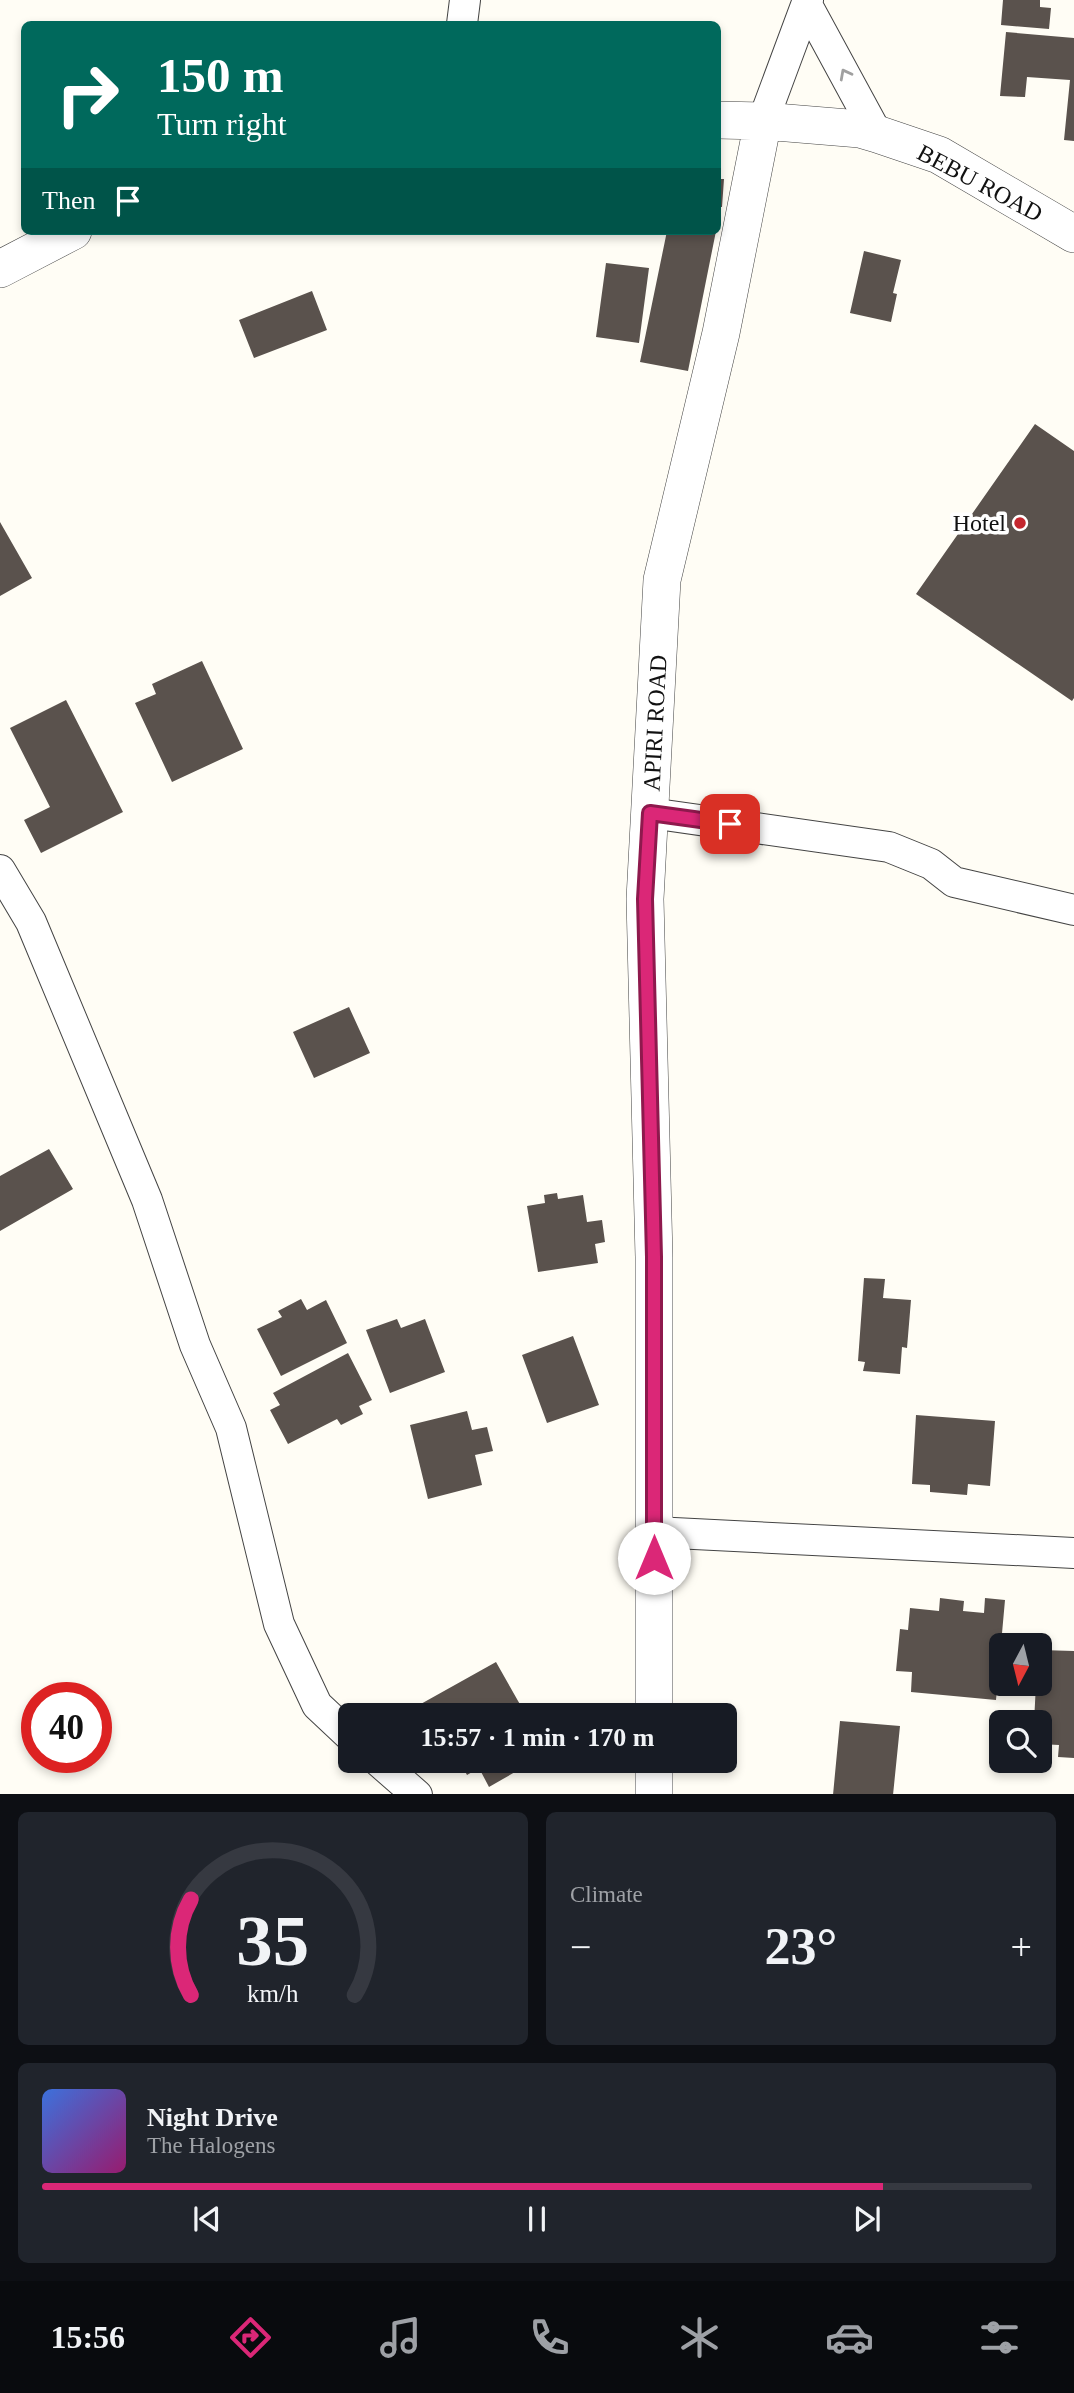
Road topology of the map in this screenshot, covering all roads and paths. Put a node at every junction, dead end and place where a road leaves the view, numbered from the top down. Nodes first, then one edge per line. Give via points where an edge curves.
1 (465, 0) edge
2 (807, 2) edge
3 (462, 21) edge
4 (721, 120) edge
5 (764, 121) junction
6 (877, 135) junction
7 (1074, 234) edge
8 (64, 235) edge
9 (0, 269) edge
10 (650, 813) junction
11 (0, 870) edge
12 (1074, 910) edge
13 (654, 1532) junction
14 (1074, 1553) edge
15 (654, 1703) edge
16 (338, 1725) edge
17 (392, 1773) edge
18 (654, 1773) edge
19 (417, 1794) edge
20 (654, 1794) edge

1 - 3 street
2 - 5 street
6 -> 2 street
4 - 5 street, BEBU ROAD
5 - 6 street, BEBU ROAD via 860,129
5 - 10 street, APIRI ROAD via 721,333 663,580
6 - 7 street, BEBU ROAD via 939,155
8 - 9 street
10 - 12 street via 889,847 931,864 954,882
10 - 13 street, APIRI ROAD via 645,899 654,1257
11 - 16 street via 31,922 147,1200 195,1345 231,1428 279,1623 317,1705
13 - 14 street
13 - 15 street, APIRI ROAD
17 - 19 street
18 - 20 street

